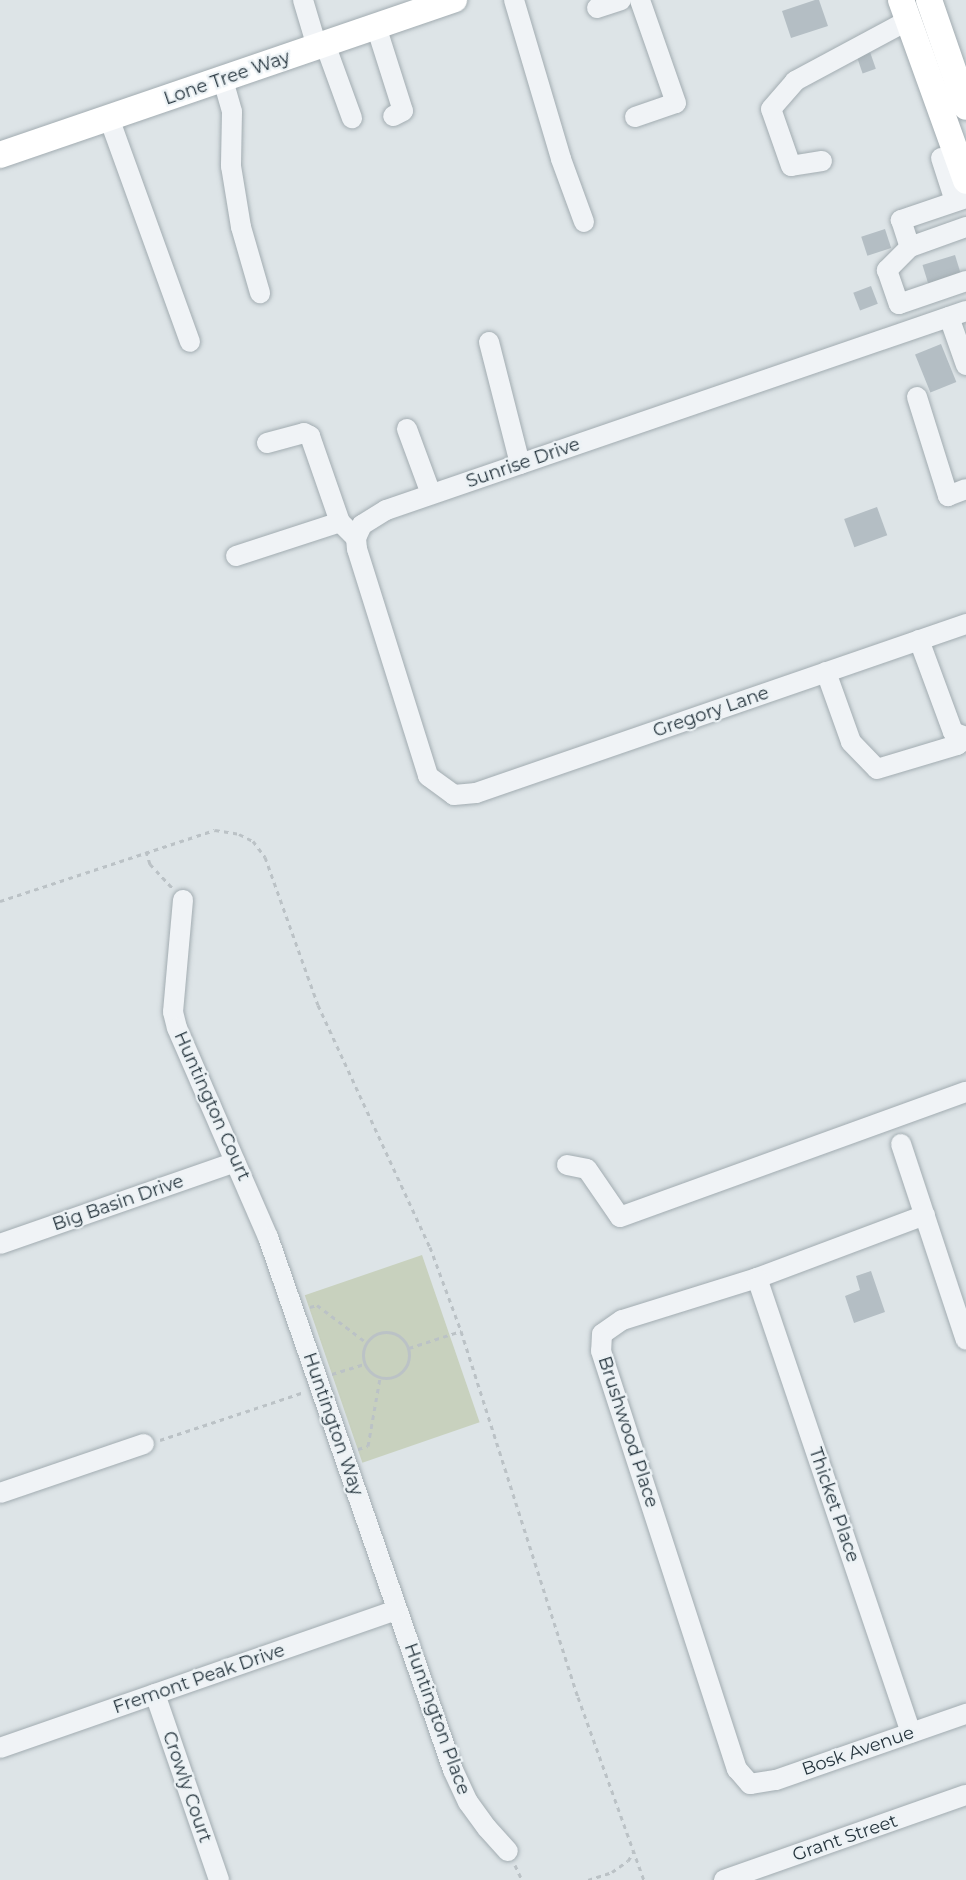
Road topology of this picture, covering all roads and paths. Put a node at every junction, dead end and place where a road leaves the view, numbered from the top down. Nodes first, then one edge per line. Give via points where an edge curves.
1 (303, 0) edge
2 (454, 0) edge
3 (514, 0) edge
4 (621, 0) edge
5 (640, 0) edge
6 (929, 0) edge
7 (597, 8) dead end
8 (905, 10) edge
9 (376, 26) junction
10 (321, 45) junction
11 (223, 80) junction
12 (964, 97) edge
13 (393, 116) dead end
14 (109, 117) junction
15 (635, 117) dead end
16 (352, 118) dead end
17 (0, 155) edge
18 (941, 158) dead end
19 (822, 161) dead end
20 (962, 193) edge
21 (584, 222) dead end
22 (965, 231) edge
23 (910, 247) junction
24 (966, 281) edge
25 (260, 293) dead end
26 (957, 314) edge
27 (190, 342) dead end
28 (489, 342) dead end
29 (966, 365) edge
30 (917, 397) dead end
31 (407, 429) dead end
32 (267, 443) dead end
33 (520, 464) junction
34 (966, 489) edge
35 (431, 494) junction
36 (340, 522) junction
37 (356, 538) junction
38 (236, 556) dead end
39 (966, 624) edge
40 (919, 640) junction
41 (826, 672) junction
42 (966, 738) edge
43 (146, 851) junction
44 (0, 900) edge
45 (183, 900) joint
46 (966, 1092) edge
47 (901, 1144) dead end
48 (235, 1162) junction
49 (567, 1165) dead end
50 (925, 1215) junction
51 (268, 1237) joint
52 (1, 1241) edge
53 (757, 1278) junction
54 (295, 1313) junction
55 (462, 1331) junction
56 (966, 1340) edge
57 (367, 1343) junction
58 (408, 1348) junction
59 (364, 1364) junction
60 (380, 1378) junction
61 (318, 1379) junction
62 (144, 1444) joint
63 (344, 1454) junction
64 (0, 1493) edge
65 (398, 1610) junction
66 (155, 1694) junction
67 (966, 1714) edge
68 (911, 1733) junction
69 (0, 1748) edge
70 (750, 1785) joint
71 (966, 1795) edge
72 (508, 1851) dead end
73 (634, 1851) junction
74 (728, 1879) edge
75 (219, 1880) edge
76 (588, 1880) edge
77 (644, 1880) edge

1 - 10 street
2 - 9 main road, Lone Tree Way
3 - 21 street
4 - 7 street
5 - 15 street via 676,103
6 - 12 main road
8 - 19 street via 795,81 774,104 771,110 791,166
8 - 20 main road
9 - 10 main road, Lone Tree Way
9 - 13 street via 403,111
10 - 11 main road, Lone Tree Way
10 - 16 street
11 - 14 main road, Lone Tree Way
11 - 25 street via 232,112 231,166 241,227
14 - 17 main road, Lone Tree Way
14 - 27 street
18 - 20 street
20 - 23 street via 901,220
22 - 23 street
23 - 24 street via 887,270 898,304
26 - 29 street
26 - 33 street, Sunrise Drive
28 - 33 street
30 - 34 street via 948,496
31 - 35 street
32 - 36 street via 304,433 310,436
33 - 35 street, Sunrise Drive
35 - 37 street, Sunrise Drive via 386,510 362,525
36 - 37 street
36 - 38 street
37 - 41 street, Gregory Lane via 428,776 454,795 477,792
39 - 40 street, Gregory Lane
40 - 41 street, Gregory Lane
40 - 42 street via 953,732
41 - 42 street via 851,742 877,769 957,746
43 - 44 path
43 - 45 path via 150,864
43 - 55 path via 215,830 253,841 265,857 318,1005 430,1247
45 - 48 street, Huntington Court via 173,1012 183,1046
46 - 49 street via 620,1216 587,1169
47 - 50 street
48 - 51 street, Huntington Court
48 - 52 street, Big Basin Drive
50 - 53 street, Brushwood Place
50 - 56 street
51 - 54 street, Huntington Way
53 - 68 street, Thicket Place
53 - 70 street, Brushwood Place via 622,1320 602,1334 601,1351 737,1768
54 - 57 path via 317,1305
54 - 61 street, Huntington Way
55 - 58 path
55 - 73 path via 578,1697
57 - 58 path via 378,1333 387,1332 404,1340
57 - 59 path
58 - 60 path via 407,1366 402,1373
59 - 60 path
59 - 61 path
60 - 63 path via 368,1446
61 - 62 path via 307,1391
61 - 63 street, Huntington Way
62 - 64 street
63 - 65 street, Huntington Way
65 - 66 street, Fremont Peak Drive
65 - 72 street, Huntington Place via 453,1770 468,1802
66 - 69 street, Fremont Peak Drive
66 - 75 street, Crowly Court
67 - 68 street, Bosk Avenue
68 - 70 street, Bosk Avenue via 776,1780
71 - 74 street, Grant Street
73 - 76 path via 628,1861 612,1872
73 - 77 path

